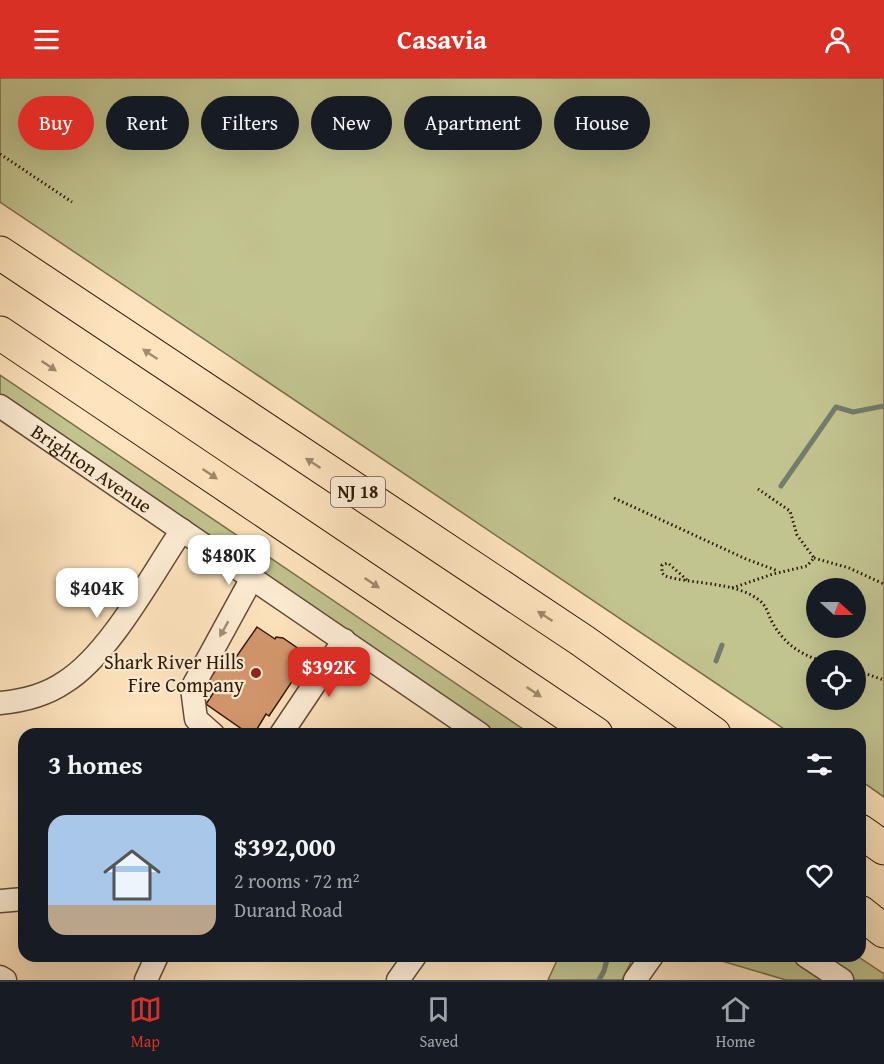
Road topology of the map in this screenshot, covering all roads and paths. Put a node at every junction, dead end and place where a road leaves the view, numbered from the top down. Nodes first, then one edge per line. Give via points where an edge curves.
1 (0, 154) edge
2 (72, 202) dead end
3 (0, 253) edge
4 (0, 333) edge
5 (0, 406) edge
6 (758, 489) dead end
7 (614, 498) dead end
8 (182, 530) junction
9 (814, 558) junction
10 (780, 572) junction
11 (252, 578) junction
12 (687, 580) junction
13 (884, 584) edge
14 (731, 589) junction
15 (344, 640) junction
16 (583, 641) junction
17 (806, 654) edge
18 (866, 674) edge
19 (884, 680) edge
20 (0, 703) edge
21 (206, 728) edge
22 (284, 728) edge
23 (471, 728) edge
24 (587, 728) edge
25 (706, 728) edge
26 (733, 728) edge
27 (866, 812) edge
28 (884, 823) edge
29 (866, 835) edge
30 (884, 848) edge
31 (18, 900) edge
32 (0, 901) edge
33 (866, 916) edge
34 (884, 930) edge
35 (154, 962) edge
36 (411, 962) edge
37 (648, 962) edge
38 (815, 962) edge
39 (0, 976) edge
40 (5, 980) edge
41 (146, 980) edge
42 (398, 980) edge
43 (635, 980) edge
44 (842, 980) edge

1 - 2 path
16 -> 3 highway, NJ 18
4 -> 24 highway
5 - 8 street, Brighton Avenue
6 - 9 path via 790,510 797,535
7 - 10 path
8 - 11 street, Brighton Avenue
8 - 20 street via 90,661 48,692
9 - 10 path via 807,566
9 - 13 path
10 - 14 path
11 - 15 street, Brighton Avenue
11 -> 21 street via 192,688 196,719
12 - 12 path via 665,576 662,565 672,565
12 - 14 path
14 - 17 path via 761,601 786,642
15 - 22 street
15 - 23 street, Brighton Avenue
16 - 25 highway, NJ 18
16 - 26 highway via 649,675
18 - 19 path
27 - 28 highway
29 - 30 highway
31 - 32 street
33 - 34 highway
35 - 41 street
36 - 42 street
37 - 43 street
38 - 44 street
39 - 40 street

